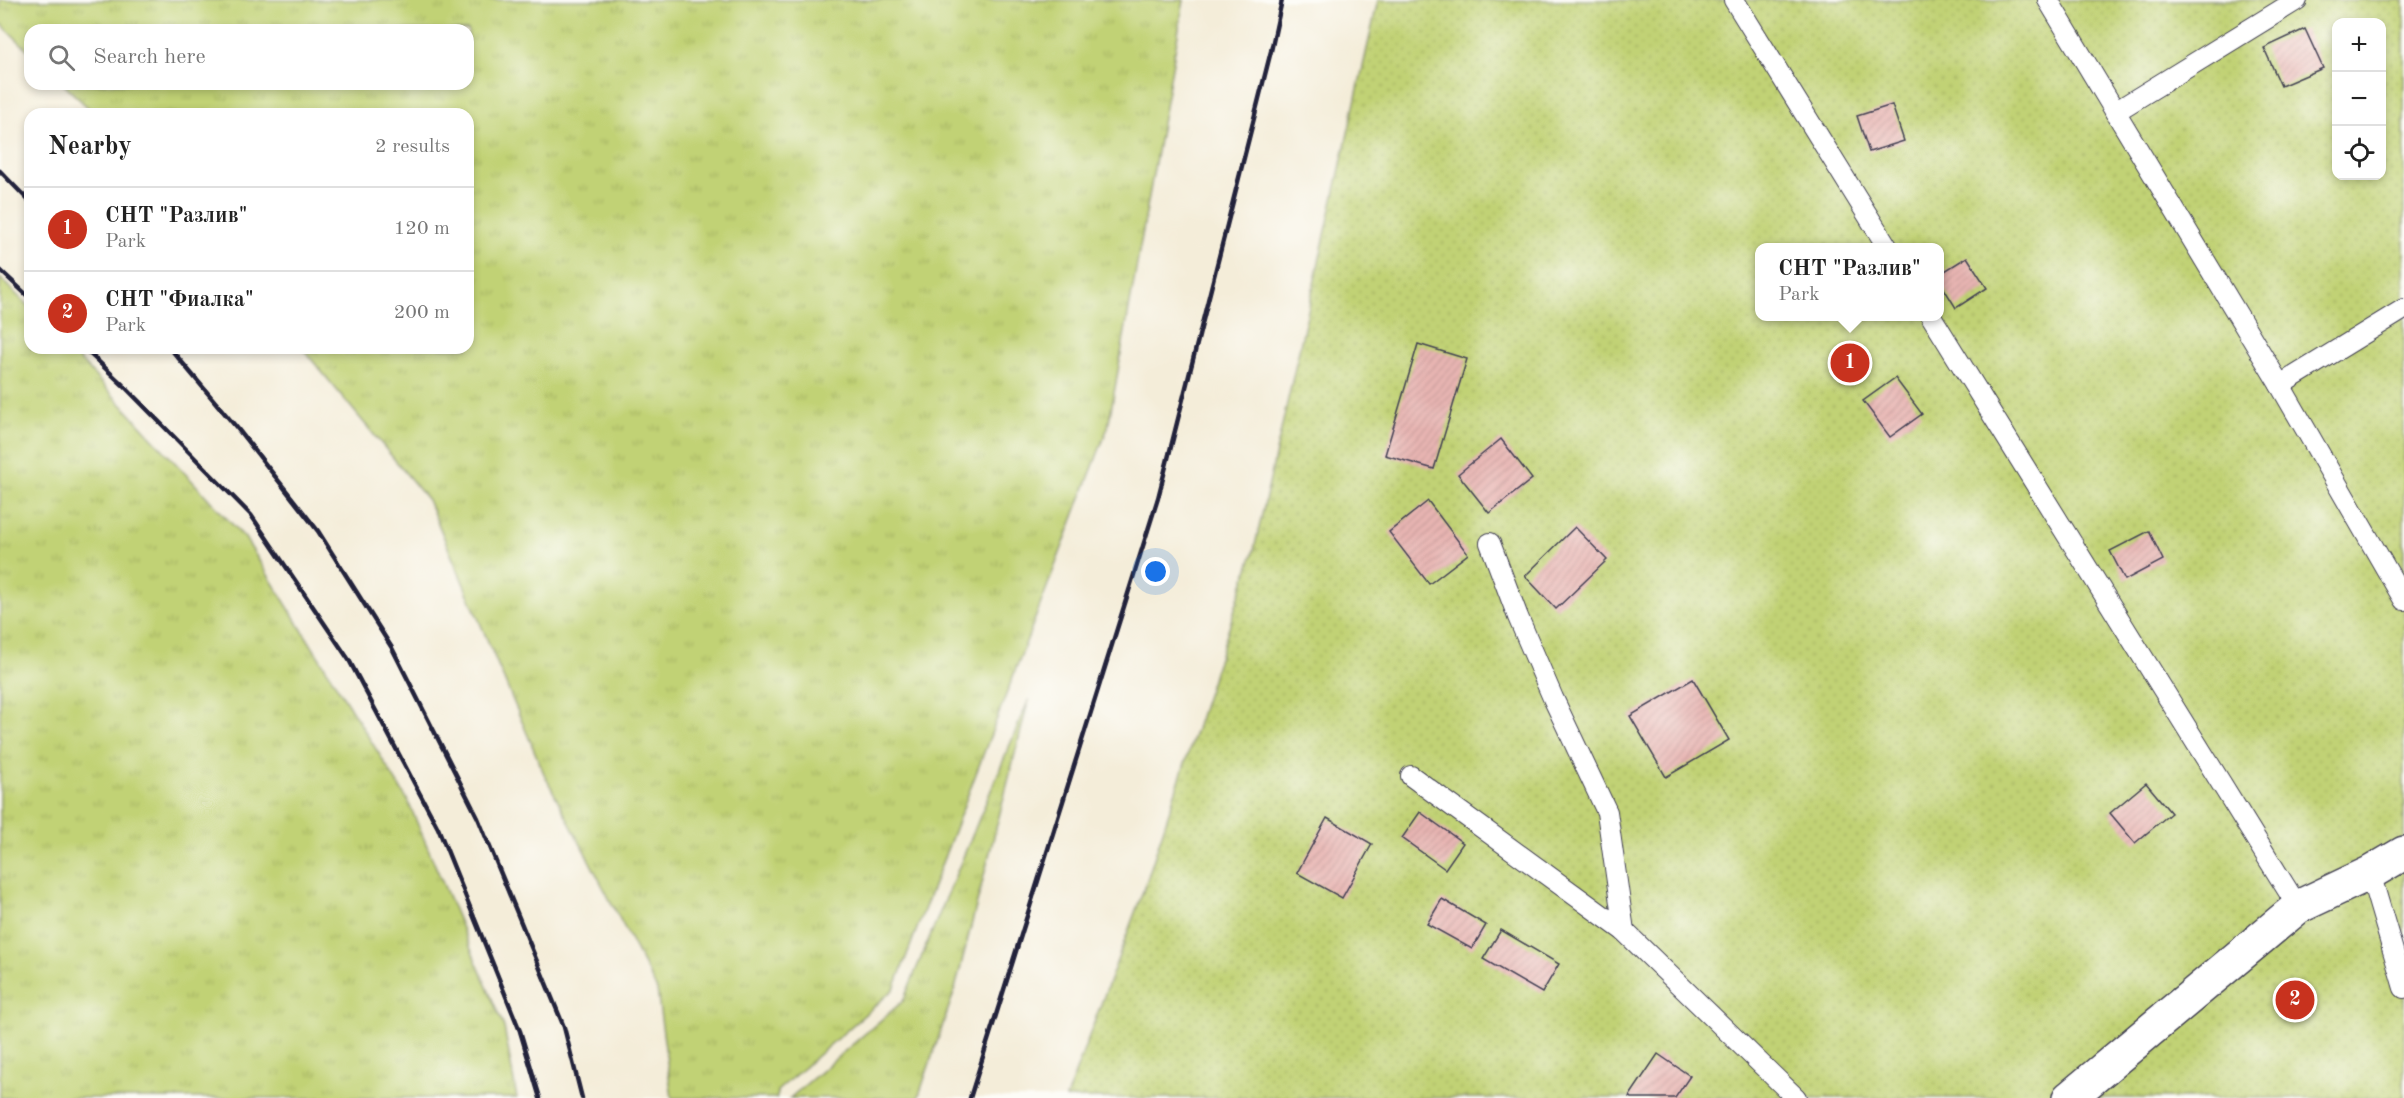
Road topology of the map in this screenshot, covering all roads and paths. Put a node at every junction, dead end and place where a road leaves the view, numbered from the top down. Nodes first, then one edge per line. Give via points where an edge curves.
1 (1734, 0) edge
2 (2048, 0) edge
3 (2297, 0) edge
4 (2115, 112) junction
5 (1885, 243) edge
6 (2404, 309) edge
7 (1934, 321) edge
8 (2280, 385) junction
9 (1490, 543) dead end
10 (2404, 600) edge
11 (1411, 776) dead end
12 (2404, 853) edge
13 (2370, 873) junction
14 (2298, 907) junction
15 (1624, 931) junction
16 (2404, 988) edge
17 (2073, 1097) edge
18 (1796, 1098) edge

1 - 5 lane
2 - 4 lane
3 - 4 lane
4 - 8 lane
6 - 8 lane
7 - 14 lane
8 - 10 lane
9 - 15 lane via 1531,647 1607,812
11 - 15 lane
12 - 13 street
13 - 14 street
13 - 16 lane
14 - 17 street
15 - 18 lane

